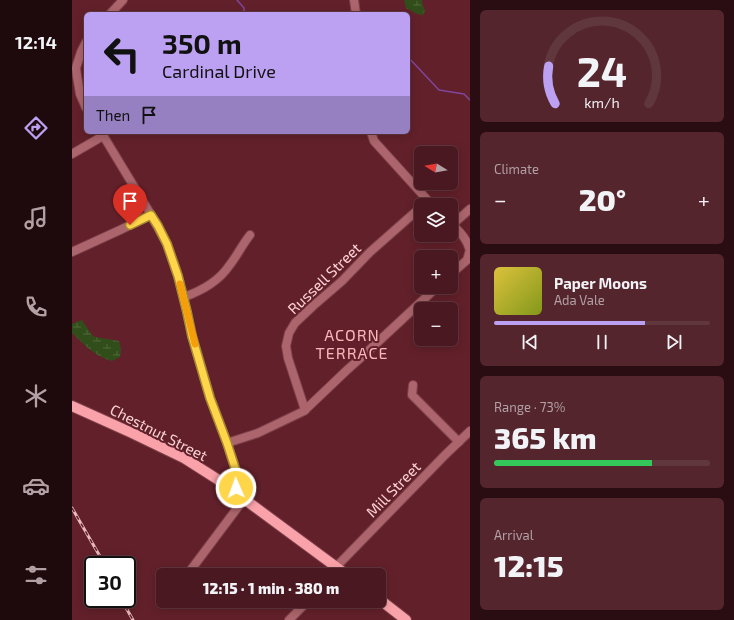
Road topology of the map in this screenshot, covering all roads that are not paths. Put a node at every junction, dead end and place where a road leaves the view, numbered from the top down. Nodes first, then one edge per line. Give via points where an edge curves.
1 (123, 0) edge
2 (354, 0) edge
3 (112, 12) edge
4 (356, 12) edge
5 (84, 46) edge
6 (84, 103) edge
7 (102, 134) edge
8 (372, 134) edge
9 (72, 154) edge
10 (423, 198) edge
11 (470, 209) edge
12 (414, 213) edge
13 (151, 215) junction
14 (458, 219) edge
15 (458, 230) edge
16 (250, 235) dead end
17 (470, 250) edge
18 (72, 252) edge
19 (458, 268) edge
20 (429, 294) edge
21 (184, 297) junction
22 (413, 385) dead end
23 (72, 406) edge
24 (305, 410) junction
25 (470, 431) edge
26 (459, 442) junction
27 (227, 443) junction
28 (234, 492) junction
29 (244, 499) junction
30 (192, 568) edge
31 (335, 568) edge
32 (344, 568) edge
33 (386, 604) edge
34 (301, 608) edge
35 (289, 620) edge
36 (406, 620) edge

1 - 3 street
2 - 4 street
5 - 6 street via 76,68
7 - 9 street
7 - 13 street
8 - 10 street via 374,141
11 - 14 street
12 - 24 street, Russell Street via 313,306 289,333 286,346 288,358
13 - 18 street
13 - 21 street via 167,244
15 - 17 street via 465,238
16 - 21 street via 229,268 219,278 209,286
17 - 19 street via 467,260
20 - 24 street
21 - 27 street via 210,398
22 - 26 street via 412,395
23 - 28 main road, Chestnut Street via 184,458
24 - 27 street via 258,433
25 - 26 street, Mill Street
26 - 32 street, Mill Street
27 - 28 street via 237,474
28 - 29 main road, Chestnut Street
29 - 30 street
29 - 31 main road, Chestnut Street
33 - 36 main road
34 - 35 street

